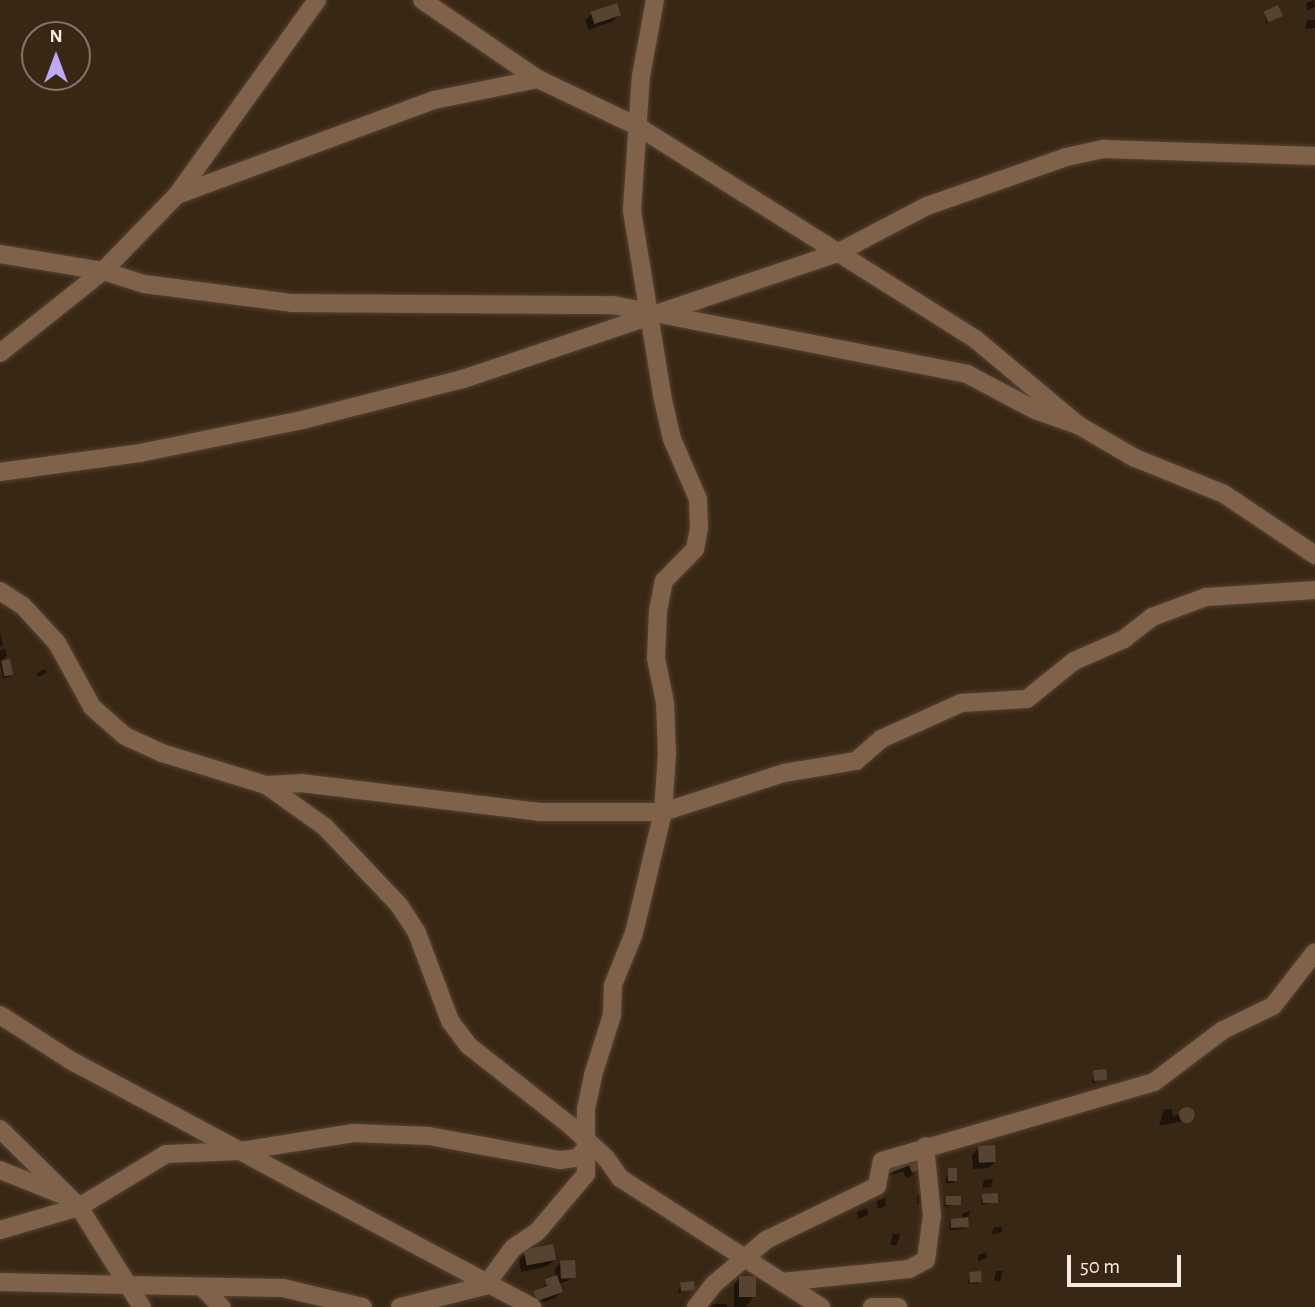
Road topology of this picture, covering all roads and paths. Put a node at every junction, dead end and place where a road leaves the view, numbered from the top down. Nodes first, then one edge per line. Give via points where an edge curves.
1 (317, 0) edge
2 (422, 0) edge
3 (655, 0) edge
4 (538, 79) junction
5 (637, 126) junction
6 (1315, 156) edge
7 (177, 195) junction
8 (837, 253) junction
9 (0, 254) edge
10 (103, 271) junction
11 (650, 314) junction
12 (0, 354) edge
13 (1077, 425) junction
14 (0, 472) edge
15 (1315, 555) edge
16 (1315, 590) edge
17 (2, 597) edge
18 (266, 786) junction
19 (663, 812) junction
20 (1315, 952) edge
21 (0, 1015) edge
22 (0, 1129) edge
23 (589, 1145) junction
24 (925, 1146) junction
25 (240, 1151) junction
26 (0, 1170) edge
27 (73, 1202) junction
28 (0, 1230) edge
29 (741, 1258) junction
30 (0, 1282) edge
31 (782, 1282) junction
32 (128, 1285) junction
33 (485, 1286) junction
34 (202, 1287) junction
35 (142, 1307) edge
36 (221, 1307) edge
37 (363, 1307) edge
38 (400, 1307) edge
39 (532, 1307) edge
40 (696, 1307) edge
41 (821, 1307) edge
42 (872, 1307) edge
43 (898, 1307) edge

1 - 7 street
2 - 4 street
3 - 5 street
4 - 5 street
4 - 7 street via 434,100
5 - 8 street
5 - 11 street via 632,210
6 - 8 street via 1104,149 984,182
7 - 10 street
8 - 11 street
8 - 13 street via 974,338
9 - 10 street
10 - 11 street via 144,284 293,303 613,305
10 - 12 street
11 - 13 street via 967,374 1035,410
11 - 14 street via 501,367 302,420 140,453
11 - 19 street via 672,439 698,499 695,549 664,581 658,611 656,658 665,703 667,754
13 - 15 street via 1135,457 1224,494
16 - 19 street via 1206,597 1152,617 1124,639 1074,661 1027,699 961,703 881,738 856,761 784,773
17 - 18 street via 57,642 92,707 125,736 162,753
18 - 19 street via 301,783 539,812
18 - 23 street via 325,827 399,905 417,933 450,1021 469,1046
19 - 23 street via 634,933 612,985 612,1015 586,1110
20 - 24 street via 1273,1006 1223,1030 1154,1082
21 - 25 street via 70,1060
22 - 27 street
23 - 25 street via 576,1158 560,1160 429,1136 354,1133
23 - 29 street via 620,1178
23 - 33 street via 586,1174 538,1231 513,1248
24 - 29 street via 882,1161 877,1186 766,1240
24 - 31 street via 932,1215 926,1260 909,1269
25 - 27 street via 166,1154
25 - 33 street
26 - 27 street
27 - 28 street
27 - 32 street
29 - 31 street
29 - 40 street
30 - 32 street
31 - 41 street
32 - 34 street
32 - 35 street
33 - 38 street
33 - 39 street
34 - 36 street
34 - 37 street via 283,1288
42 - 43 street

